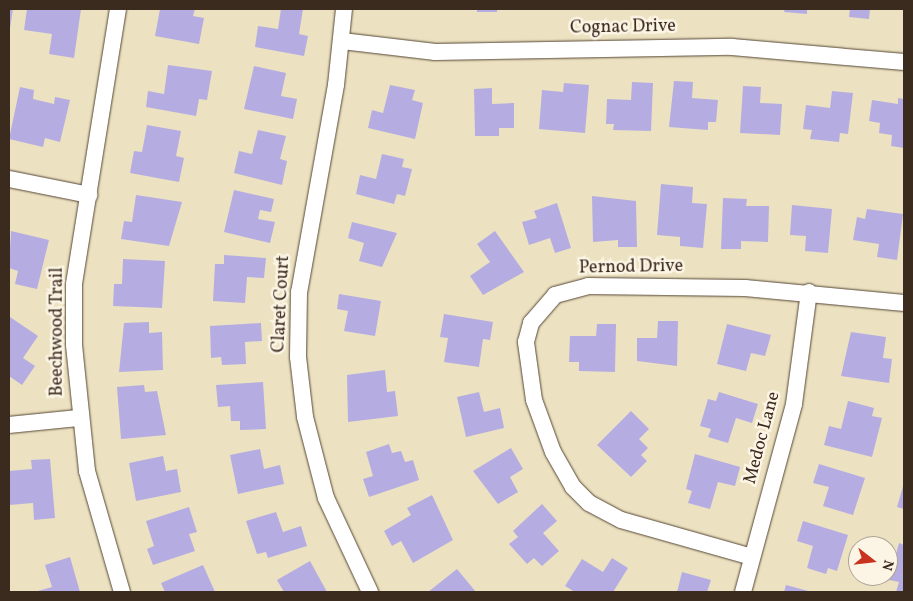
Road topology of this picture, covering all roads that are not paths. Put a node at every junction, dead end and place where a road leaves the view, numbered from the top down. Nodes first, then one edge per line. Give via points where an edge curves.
1 (118, 9) edge
2 (344, 9) edge
3 (342, 41) junction
4 (904, 62) edge
5 (9, 179) edge
6 (89, 195) junction
7 (808, 292) junction
8 (904, 303) edge
9 (78, 418) junction
10 (9, 425) edge
11 (752, 557) junction
12 (122, 592) edge
13 (370, 592) edge
14 (743, 592) edge

1 - 6 street, Beechwood Trail
2 - 3 street, Claret Court
3 - 4 street, Cognac Drive via 435,52 732,47
3 - 13 street, Claret Court via 303,263 298,356 305,417 326,498
5 - 6 street
6 - 9 street, Beechwood Trail via 74,285
7 - 8 street, Pernod Drive
7 - 11 street, Medoc Lane via 794,404
7 - 11 street, Pernod Drive via 657,285 571,288 541,307 526,342 530,384 553,452 589,503 638,526
9 - 10 street
9 - 12 street, Beechwood Trail via 100,527
11 - 14 street, Medoc Lane

